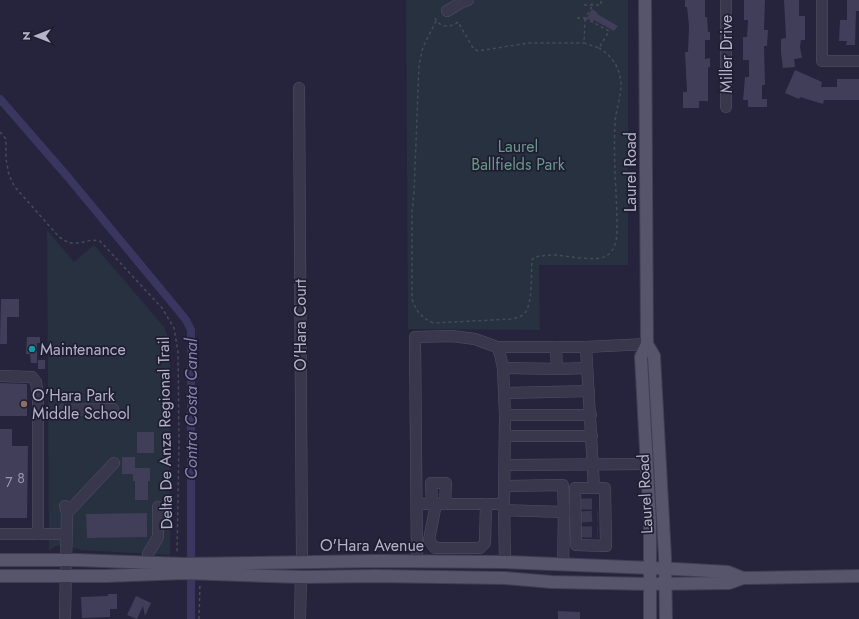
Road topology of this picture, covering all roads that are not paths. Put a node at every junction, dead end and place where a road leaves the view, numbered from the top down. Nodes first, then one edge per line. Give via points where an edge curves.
1 (468, 0) edge
2 (645, 0) edge
3 (726, 0) edge
4 (822, 0) edge
5 (447, 12) dead end
6 (859, 61) edge
7 (299, 88) dead end
8 (726, 107) dead end
9 (647, 344) junction
10 (497, 347) junction
11 (556, 347) junction
12 (585, 347) junction
13 (503, 368) junction
14 (587, 368) junction
15 (558, 369) junction
16 (0, 376) edge
17 (589, 391) junction
18 (504, 393) junction
19 (113, 409) dead end
20 (64, 410) dead end
21 (505, 415) junction
22 (591, 415) junction
23 (505, 436) junction
24 (592, 436) junction
25 (114, 462) dead end
26 (646, 464) junction
27 (505, 465) junction
28 (594, 465) junction
29 (504, 486) junction
30 (594, 488) junction
31 (417, 504) junction
32 (438, 504) junction
33 (486, 504) junction
34 (158, 507) dead end
35 (504, 507) junction
36 (564, 514) junction
37 (578, 516) junction
38 (0, 534) edge
39 (38, 534) junction
40 (66, 534) junction
41 (0, 560) edge
42 (66, 560) junction
43 (302, 561) junction
44 (417, 561) junction
45 (505, 562) junction
46 (148, 563) junction
47 (563, 565) junction
48 (649, 568) junction
49 (665, 568) junction
50 (190, 569) junction
51 (0, 576) edge
52 (66, 576) junction
53 (859, 576) edge
54 (301, 577) junction
55 (743, 578) junction
56 (650, 584) junction
57 (666, 584) junction
58 (65, 619) edge
59 (300, 619) edge
60 (650, 619) edge
61 (666, 619) edge

1 - 5 street
2 - 9 main road, Laurel Road
3 - 8 street, Miller Drive
4 - 6 street via 822,61
7 - 43 street, O'Hara Court
9 - 12 street
9 - 26 main road, Laurel Road via 641,358
9 - 49 main road, Laurel Road via 654,356
10 - 11 street
10 - 13 street
10 - 31 street via 475,339 452,336 415,337
11 - 12 street
11 - 15 street
12 - 14 street
13 - 15 street
13 - 18 street
14 - 15 street
14 - 17 street
16 - 39 street via 32,377 36,382
17 - 18 street
17 - 22 street
18 - 21 street
19 - 20 street
21 - 22 street
21 - 23 street
22 - 24 street
23 - 24 street
23 - 27 street
24 - 28 street
25 - 40 street via 66,509
26 - 28 street
26 - 48 main road, Laurel Road via 650,523
27 - 28 street
27 - 29 street
28 - 30 street
29 - 35 street
29 - 36 street via 562,485
30 - 37 street via 575,488
30 - 37 street via 605,488 601,504 602,532 606,546 576,546
31 - 32 street
31 - 44 street
32 - 33 street
32 - 33 street via 429,540 436,548 480,548 485,543
33 - 35 street
34 - 46 street via 158,537 148,554
35 - 36 street
35 - 45 street
36 - 37 street
36 - 47 street
38 - 39 street
39 - 40 street
40 - 42 street
41 - 42 main road, O'Hara Avenue
42 - 46 main road, O'Hara Avenue
42 - 52 street
43 - 44 main road, O'Hara Avenue
43 - 50 main road, O'Hara Avenue
44 - 45 main road, O'Hara Avenue
45 - 47 main road, O'Hara Avenue
46 - 50 main road, O'Hara Avenue
47 - 48 main road, O'Hara Avenue
48 - 49 main road, O'Hara Avenue
48 - 56 main road, Laurel Road
49 - 55 main road, O'Hara Avenue via 728,572
49 - 57 main road, Laurel Road
50 - 52 main road, O'Hara Avenue
50 - 54 main road, O'Hara Avenue
51 - 52 main road, O'Hara Avenue
52 - 58 street
53 - 55 main road, O'Hara Avenue
54 - 56 main road, O'Hara Avenue via 505,578 552,582
54 - 59 street
55 - 57 main road, O'Hara Avenue via 729,583
56 - 57 main road, O'Hara Avenue
56 - 60 main road, Laurel Road
57 - 61 main road, Laurel Road

